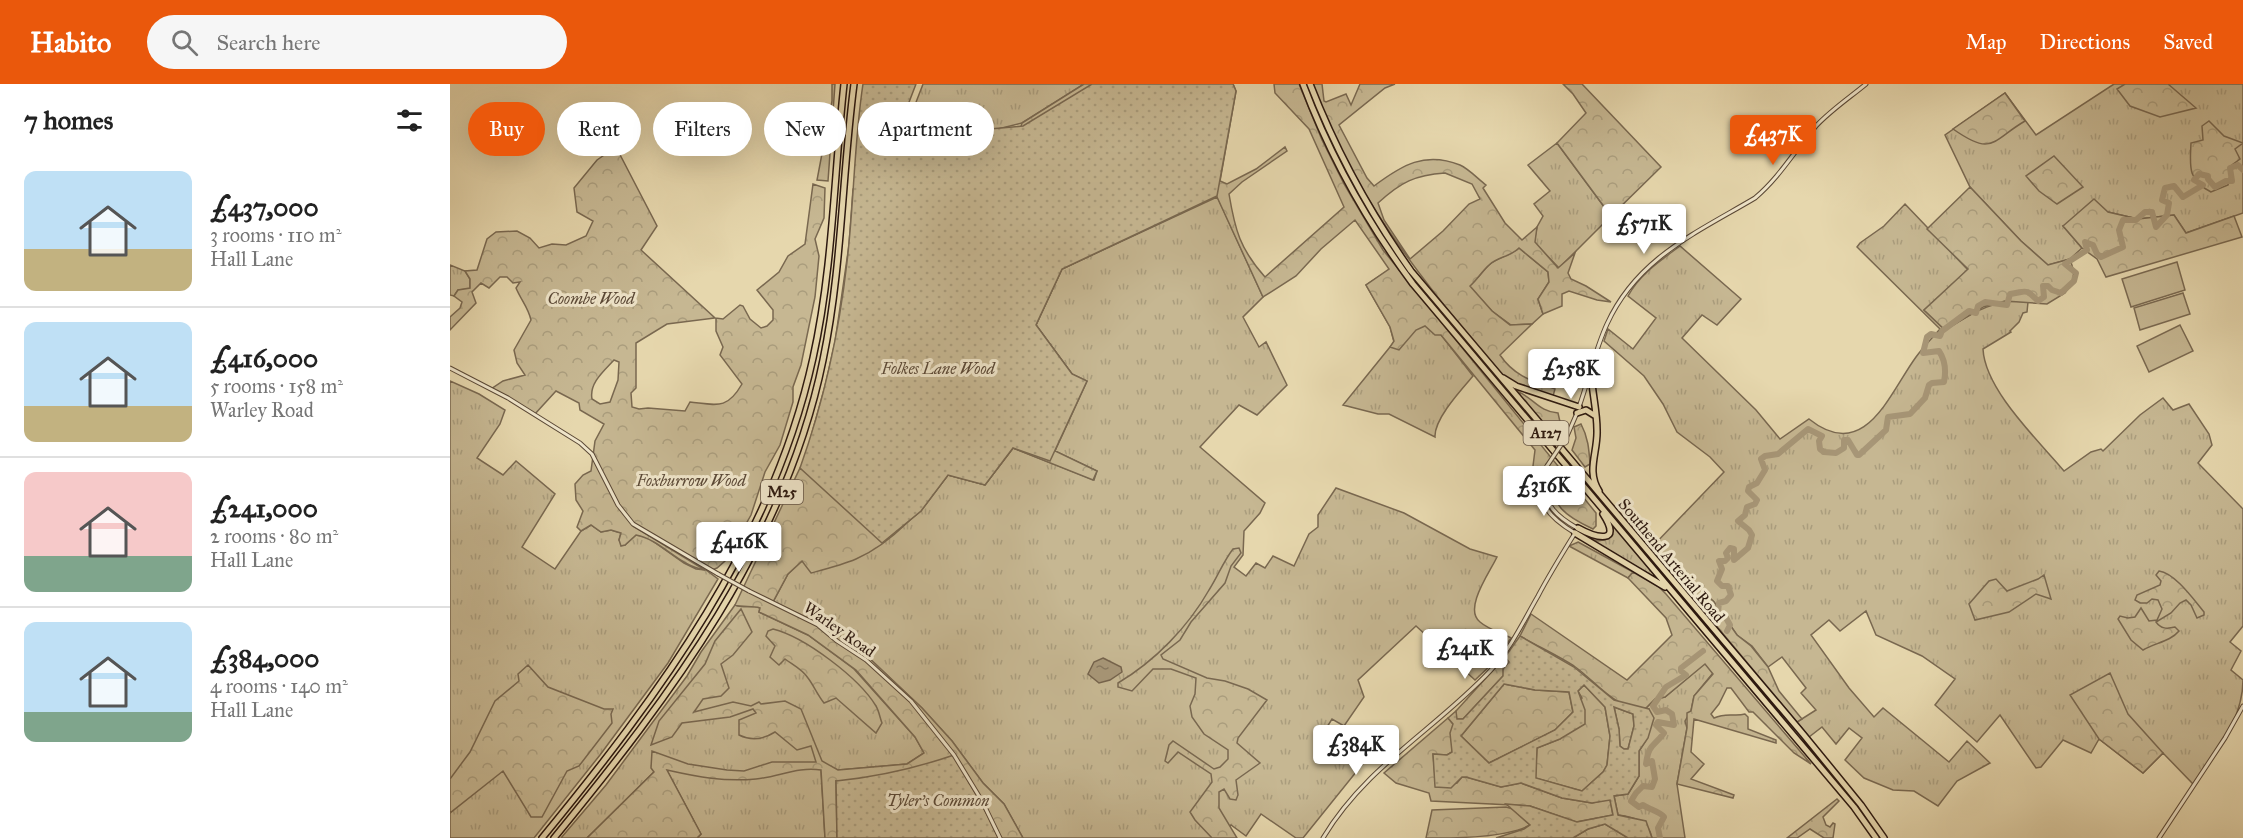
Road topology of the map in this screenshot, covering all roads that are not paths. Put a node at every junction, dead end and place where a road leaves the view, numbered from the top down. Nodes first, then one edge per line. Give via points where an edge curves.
1 (844, 84) edge
2 (854, 84) edge
3 (1303, 84) edge
4 (1310, 84) edge
5 (1866, 84) edge
6 (450, 368) edge
7 (1495, 372) junction
8 (1591, 372) junction
9 (1580, 407) junction
10 (1577, 413) junction
11 (1596, 419) junction
12 (1542, 482) junction
13 (1581, 483) junction
14 (1610, 508) junction
15 (1567, 528) junction
16 (1577, 531) junction
17 (1571, 540) junction
18 (1675, 596) junction
19 (2243, 706) edge
20 (542, 838) edge
21 (554, 838) edge
22 (1000, 838) edge
23 (1323, 838) edge
24 (1876, 838) edge
25 (1884, 838) edge
26 (2159, 838) edge

1 - 20 highway, M25 via 821,318 806,387 773,485 739,556 696,630
2 - 21 highway, M25 via 829,332 811,411 787,479 757,544 698,646
3 - 13 highway, Southend Arterial Road / A127 via 1356,199 1396,262
4 - 7 highway, Southend Arterial Road / A127 via 1325,123 1373,215 1425,289
5 - 8 street via 1818,125 1755,198 1649,264 1615,307
6 - 22 street, Warley Road, bridge via 580,443 592,454 618,505 633,524 749,591 818,625 866,660 918,708 959,761
7 - 9 highway, A127 via 1516,386
7 - 14 highway, Southend Arterial Road / A127
8 - 9 street
8 - 11 highway, A127
9 - 10 street
10 - 11 highway, A127 via 1589,411
10 - 12 street, bridge
11 - 14 highway, A127 via 1592,476
12 - 15 street via 1540,494 1545,507
12 - 16 street via 1552,511
13 - 16 highway via 1606,519 1609,531 1600,538
13 - 18 highway, Southend Arterial Road / A127
14 - 25 highway, Southend Arterial Road / A127 via 1803,734
15 - 16 street
15 - 17 street
16 - 17 street
16 - 18 highway
17 - 23 street via 1501,659 1370,777
18 - 24 highway, Southend Arterial Road / A127
19 - 26 street

